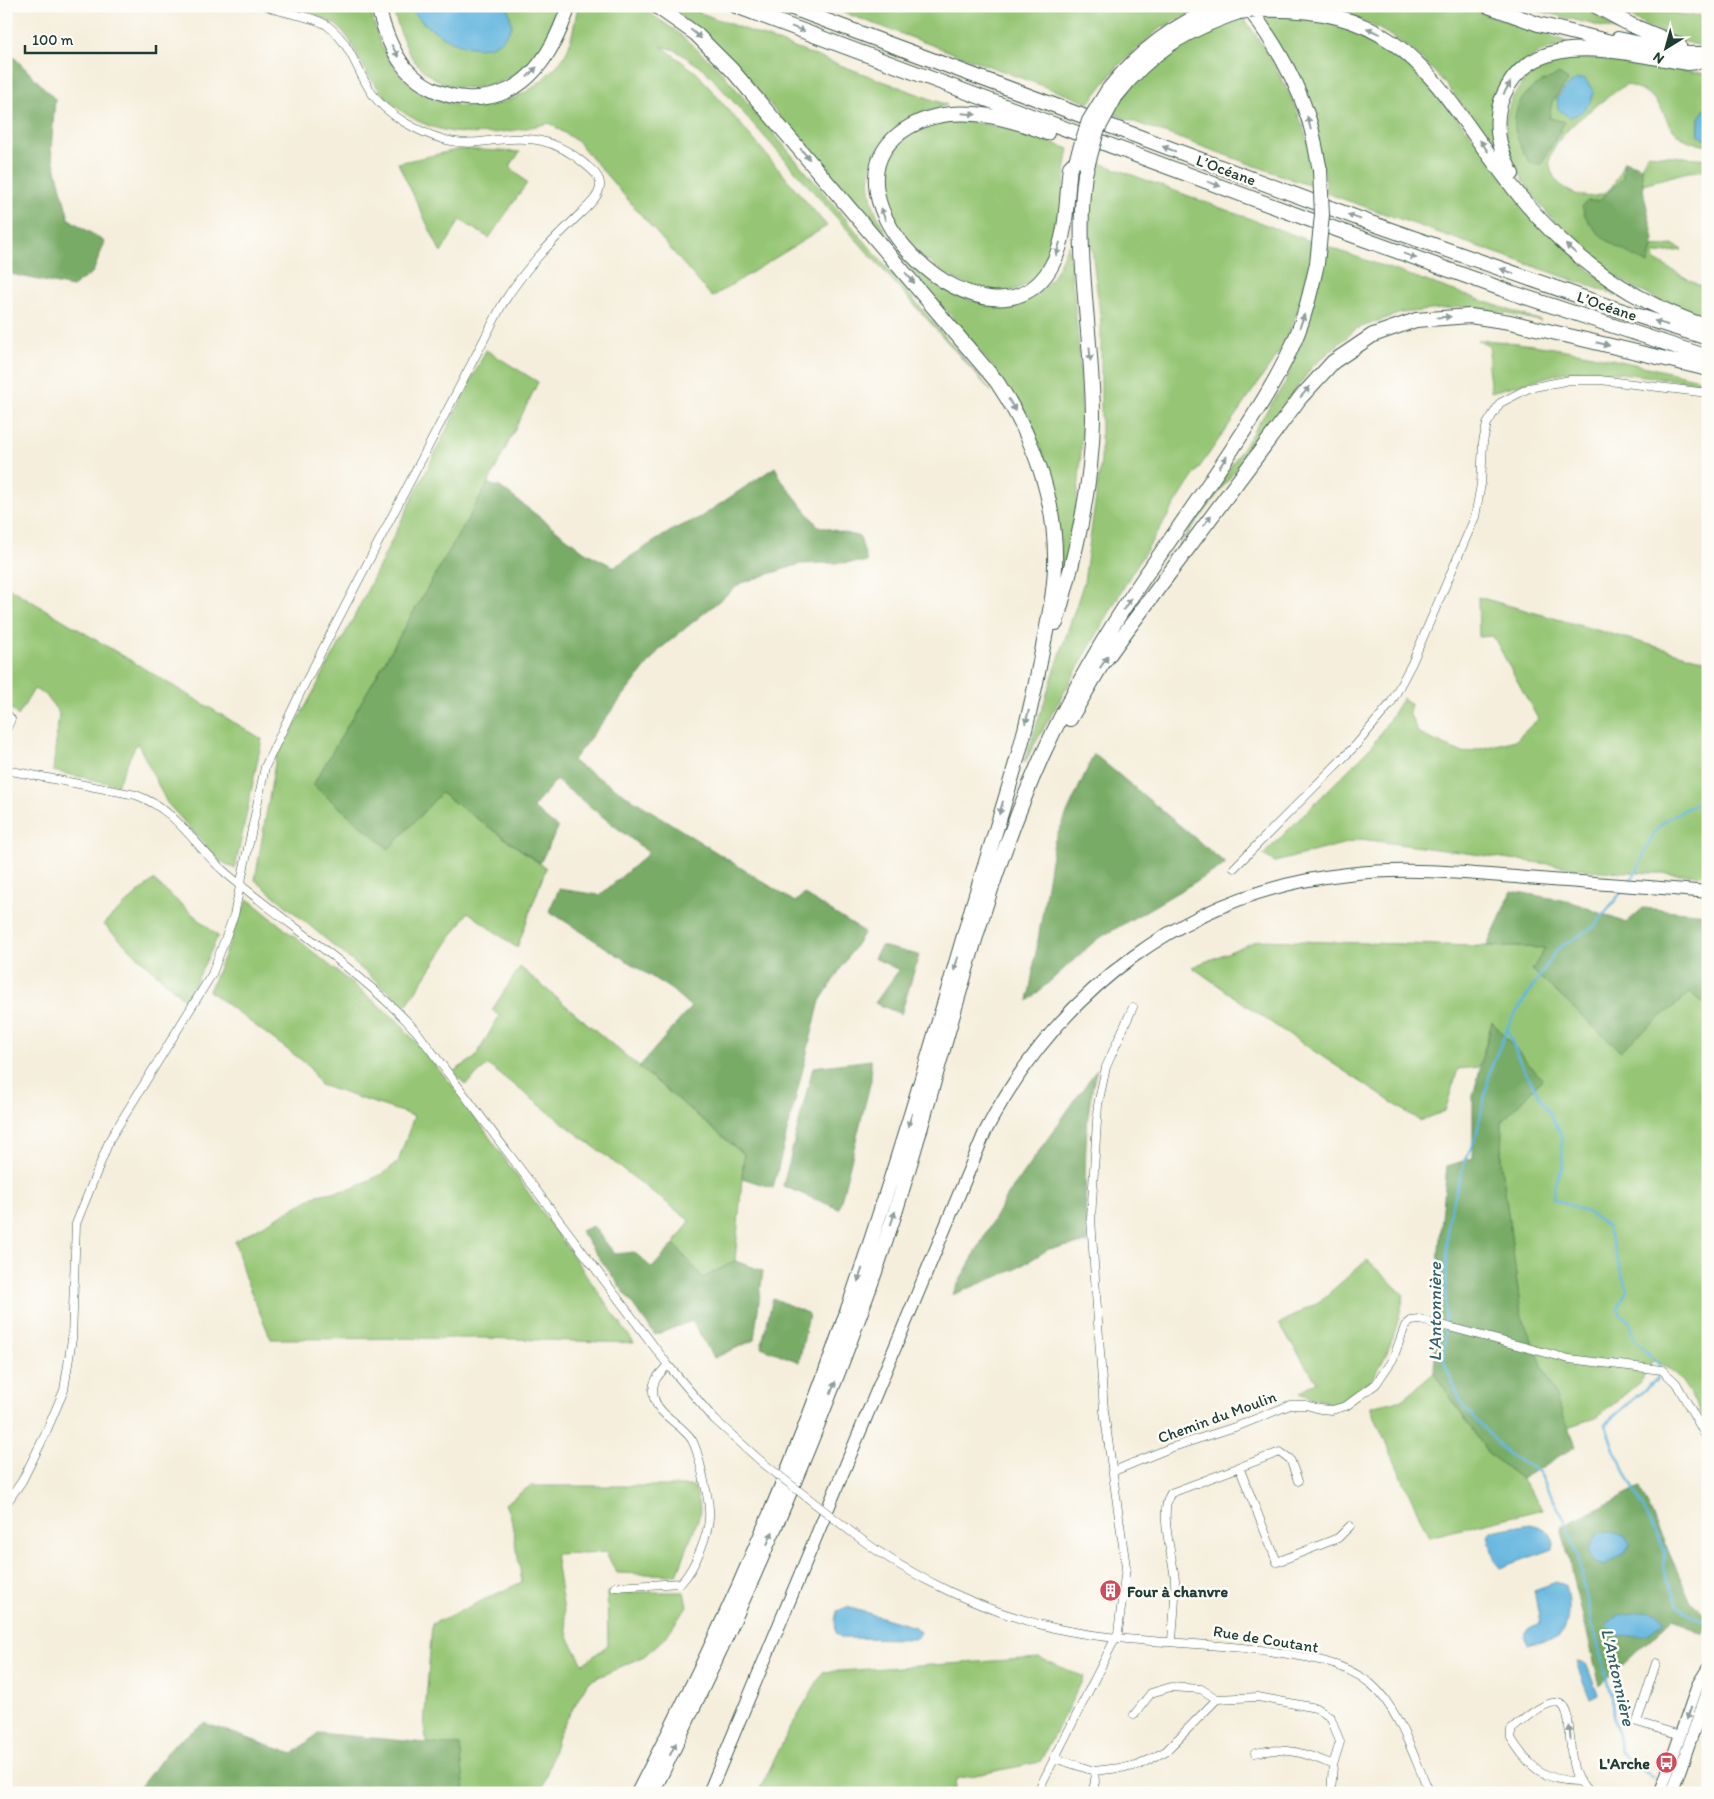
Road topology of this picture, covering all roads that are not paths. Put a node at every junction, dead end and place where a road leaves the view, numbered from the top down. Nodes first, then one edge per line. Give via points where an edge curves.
1 (267, 6) edge
2 (378, 6) edge
3 (569, 6) edge
4 (656, 6) edge
5 (736, 6) edge
6 (788, 6) edge
7 (1220, 6) edge
8 (1488, 6) edge
9 (1494, 6) edge
10 (1596, 6) edge
11 (1247, 9) edge
12 (1703, 58) edge
13 (1112, 93) junction
14 (1118, 150) junction
15 (1076, 168) junction
16 (1546, 226) junction
17 (1708, 327) edge
18 (1708, 338) edge
19 (1708, 357) edge
20 (1708, 369) edge
21 (1708, 392) edge
22 (1039, 673) junction
23 (6, 713) edge
24 (6, 730) edge
25 (6, 770) edge
26 (1026, 794) junction
27 (1234, 868) dead end
28 (241, 884) junction
29 (1708, 887) edge
30 (1669, 888) junction
31 (1708, 892) edge
32 (1133, 1007) dead end
33 (668, 1366) junction
34 (1708, 1440) edge
35 (1239, 1466) junction
36 (1114, 1471) junction
37 (1298, 1481) dead end
38 (6, 1504) edge
39 (1350, 1526) dead end
40 (616, 1587) dead end
41 (1118, 1637) junction
42 (1172, 1641) junction
43 (1656, 1663) dead end
44 (1708, 1668) edge
45 (1708, 1690) edge
46 (1217, 1699) junction
47 (1134, 1716) dead end
48 (1686, 1737) junction
49 (1255, 1753) dead end
50 (1054, 1758) junction
51 (1334, 1765) junction
52 (1094, 1771) junction
53 (1579, 1781) junction
54 (638, 1793) edge
55 (652, 1793) edge
56 (709, 1793) edge
57 (1037, 1793) edge
58 (1092, 1793) edge
59 (1331, 1793) edge
60 (1430, 1793) edge
61 (1592, 1793) edge
62 (1660, 1793) edge
63 (1672, 1793) edge

1 - 28 street via 326,24 349,49 371,92 387,108 420,131 465,144 519,137 546,140 578,157 599,178 600,186 592,202 538,255 502,305 309,676 265,767
2 -> 3 highway via 387,36 405,68 438,92 475,99 496,96 529,76 553,43
4 -> 22 highway via 696,34 732,70 978,358 1010,402 1040,468 1053,528 1055,563 1051,615
5 -> 14 highway, L’Océane
18 -> 6 highway, L’Océane via 1368,222
7 - 13 highway via 1178,26 1153,43 1128,65
8 - 12 highway via 1584,36
9 - 12 highway
10 - 12 highway
11 - 13 highway via 1183,35
16 -> 11 highway via 1513,187 1442,88 1402,48 1360,25 1330,14 1290,9
26 -> 11 highway, bridge via 1066,708 1107,636 1243,433 1280,369 1306,309 1317,264 1322,214 1320,170 1309,119 1294,82 1278,50
16 -> 12 highway via 1544,217 1511,173 1499,141 1500,106 1515,76 1536,59 1568,49 1688,63
13 - 15 highway, bridge
15 -> 14 highway via 1053,264 1037,283 1002,297 974,295 960,290 926,269 888,225 876,188 881,159 893,140 915,123 937,115 964,113 993,117 1071,141
14 -> 19 highway, L’Océane via 1513,293
15 -> 22 highway via 1093,418 1088,491 1070,574 1044,666
17 -> 16 highway via 1665,311 1617,285
26 -> 20 highway via 1044,768 1084,693 1126,630 1300,398 1333,362 1351,348 1374,335 1416,320 1470,316 1510,322
21 - 27 street via 1600,380 1570,380 1529,388 1500,403 1487,424 1483,442 1475,517 1412,663 1391,703 1356,745
22 -> 54 highway via 912,1115 839,1335 744,1573
23 - 24 street via 10,719
25 - 28 street, Rue de Coutant via 136,795 154,802 226,874
55 -> 26 highway via 704,1687 790,1494 855,1331 924,1118 988,899
28 - 33 street, Rue de Coutant via 382,996 417,1032
28 - 38 street via 234,915 212,974 110,1139 76,1224 72,1339 64,1390 37,1452
29 - 30 main road
30 - 31 main road
30 - 56 main road via 1401,870 1298,882 1234,901 1180,927 1122,964 1084,996 1032,1055 1004,1096 985,1132
32 - 36 street via 1106,1067 1098,1105 1091,1219 1104,1411
33 - 40 street via 656,1377 654,1399 661,1411 678,1423 692,1440 710,1510 709,1522 696,1562 681,1583
33 - 41 street, Rue de Coutant, bridge via 714,1419 764,1463 854,1534 911,1571 955,1594 1007,1614 1055,1628
34 - 36 street, Chemin du Moulin via 1676,1383 1659,1370 1569,1359 1411,1320 1404,1326 1393,1359 1376,1384 1346,1406 1332,1410 1290,1405
35 - 37 street via 1280,1452 1290,1458
35 - 39 street via 1277,1562 1338,1538
35 - 42 street via 1171,1493 1166,1500 1175,1581
36 - 41 street via 1126,1567
41 - 42 street, Rue de Coutant
41 - 50 street
42 - 60 street, Rue de Coutant via 1293,1654 1352,1671 1372,1685 1388,1704
43 - 48 street via 1637,1722
44 -> 48 main road via 1698,1684
45 - 48 main road
46 - 47 street via 1201,1689 1171,1687 1151,1693
46 - 51 street via 1258,1697 1316,1708 1331,1718 1340,1742
46 - 52 street via 1166,1751 1152,1760 1137,1766
48 - 62 main road
48 - 63 main road
49 - 51 street via 1288,1750
50 - 52 street
50 - 57 street
51 - 59 street
52 - 58 street
53 -> 53 street via 1573,1762 1568,1713 1564,1706 1557,1703 1546,1706 1529,1714 1512,1730 1511,1738 1534,1767 1550,1778 1563,1782
53 - 61 street

